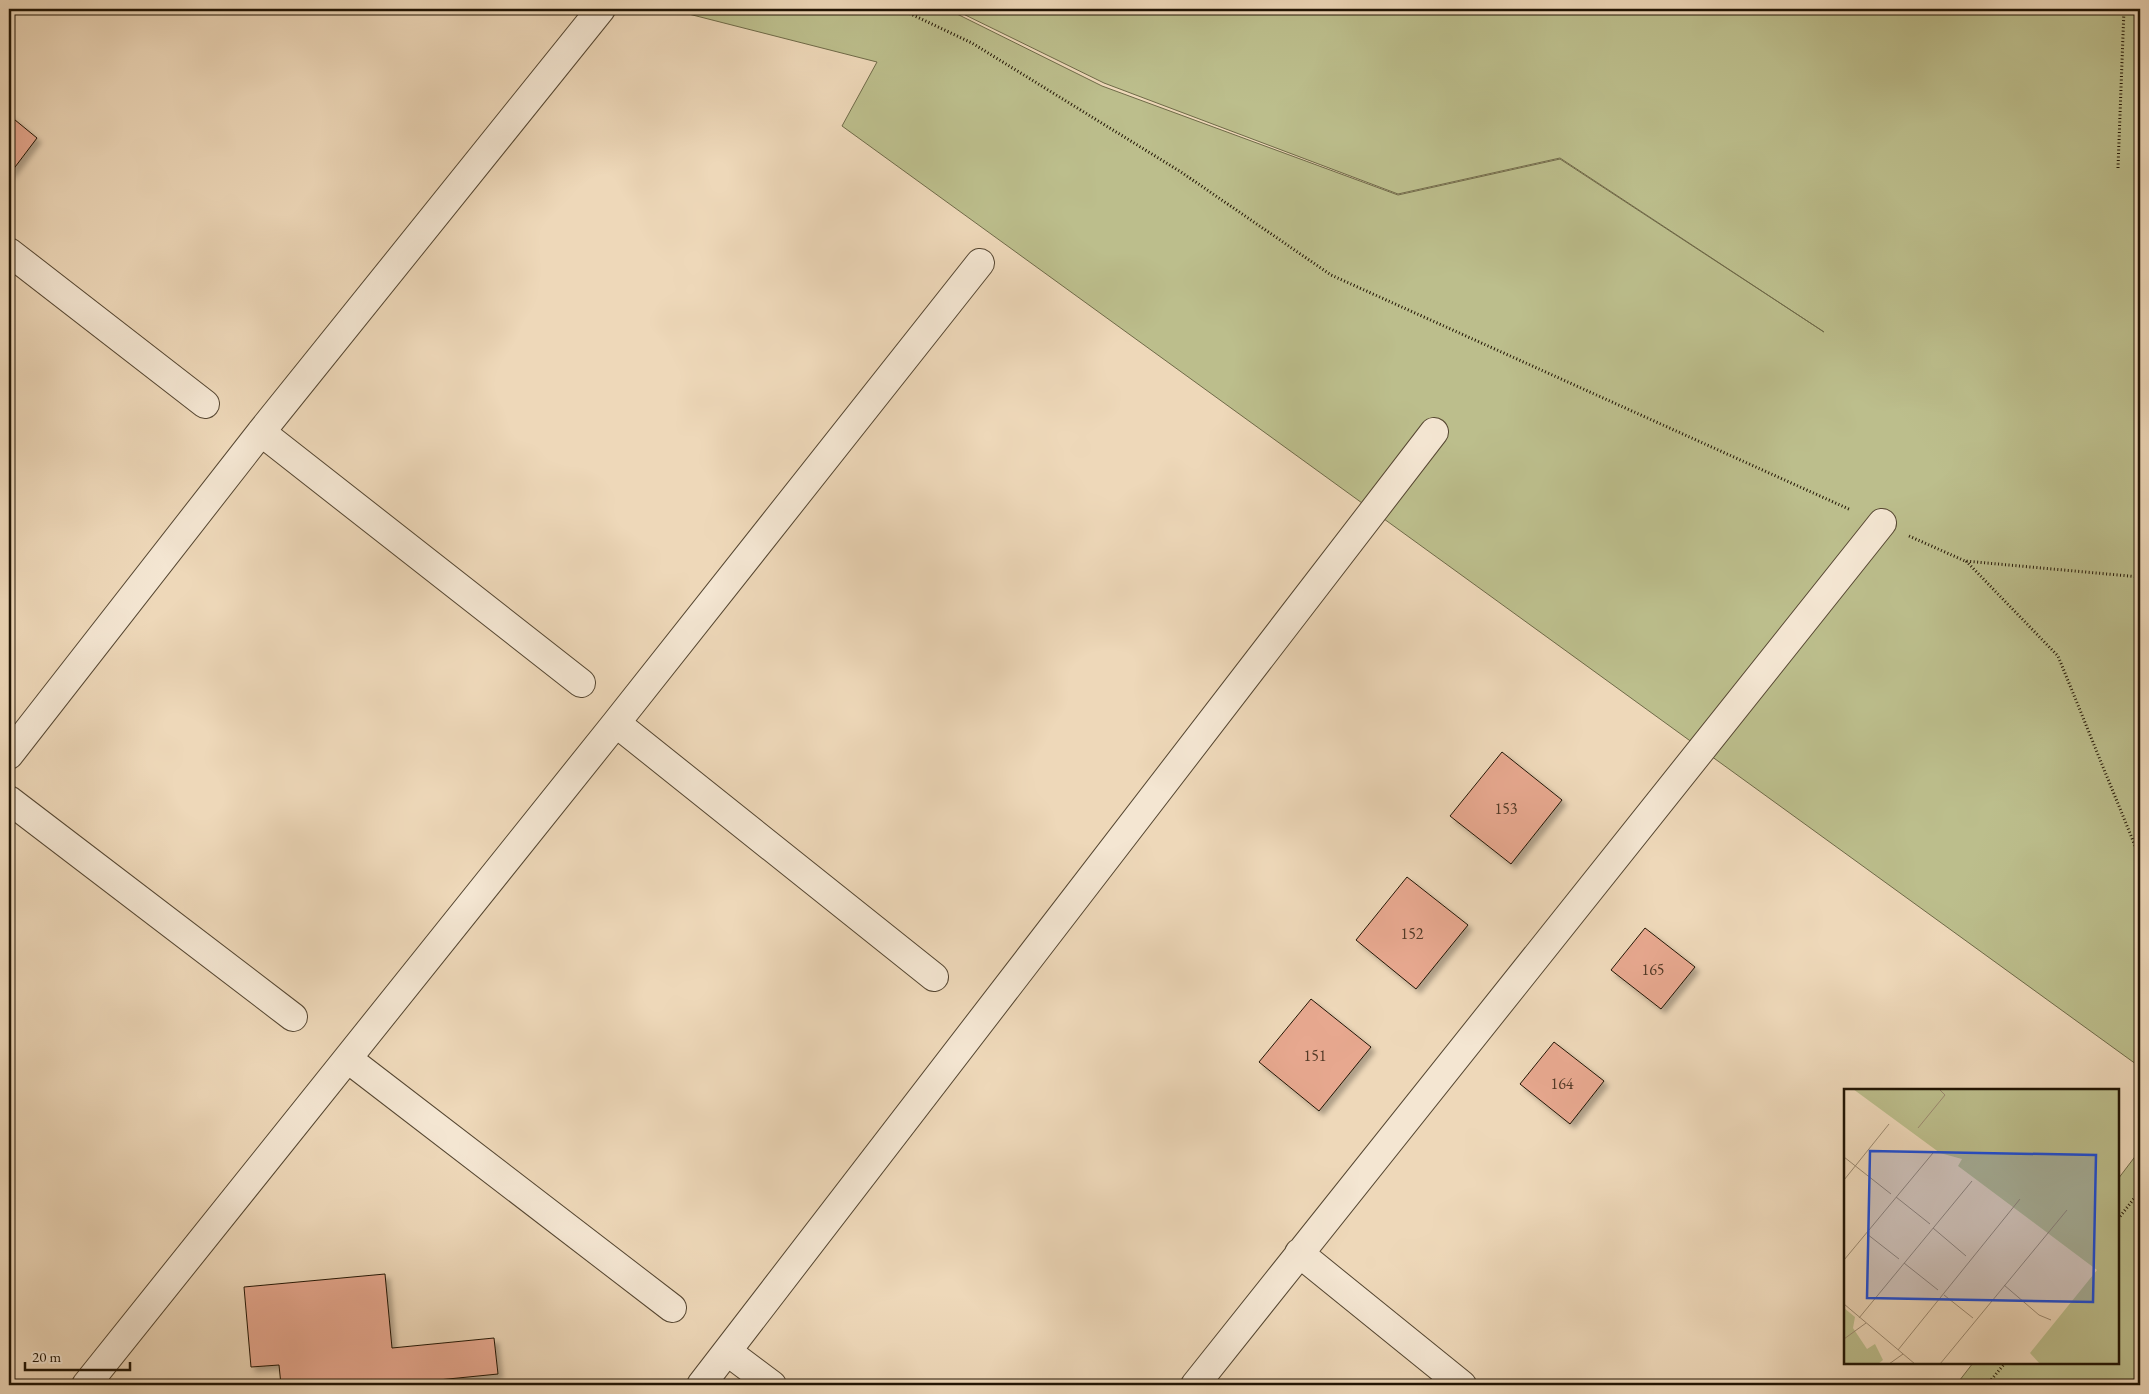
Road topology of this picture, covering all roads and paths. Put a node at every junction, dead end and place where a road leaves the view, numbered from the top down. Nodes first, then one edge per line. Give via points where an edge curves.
1 (601, 9) edge
2 (900, 9) edge
3 (2124, 9) edge
4 (2118, 168) dead end
5 (9, 252) edge
6 (980, 263) dead end
7 (205, 404) dead end
8 (261, 432) junction
9 (1434, 432) dead end
10 (1882, 523) junction
11 (1966, 561) junction
12 (2140, 577) edge
13 (581, 683) dead end
14 (616, 723) junction
15 (9, 755) edge
16 (9, 800) edge
17 (2140, 858) edge
18 (934, 977) dead end
19 (293, 1017) dead end
20 (348, 1059) junction
21 (2140, 1191) edge
22 (2119, 1218) edge
23 (1299, 1253) junction
24 (672, 1308) dead end
25 (728, 1352) junction
26 (2004, 1364) edge
27 (86, 1385) edge
28 (701, 1385) edge
29 (772, 1385) edge
30 (1195, 1385) edge
31 (1462, 1385) edge
32 (1988, 1385) edge

1 - 8 street
2 - 10 path via 972,43 1181,172 1330,275
3 - 4 path
5 - 7 street
6 - 14 street
8 - 13 street
8 - 15 street
9 - 25 street
10 - 11 path
10 - 23 street
11 - 12 path
11 - 17 path via 2058,656
14 - 18 street
14 - 20 street
16 - 19 street
20 - 24 street
20 - 27 street
21 - 22 path
23 - 30 street
23 - 31 street
25 - 28 street
25 - 29 street
26 - 32 path

